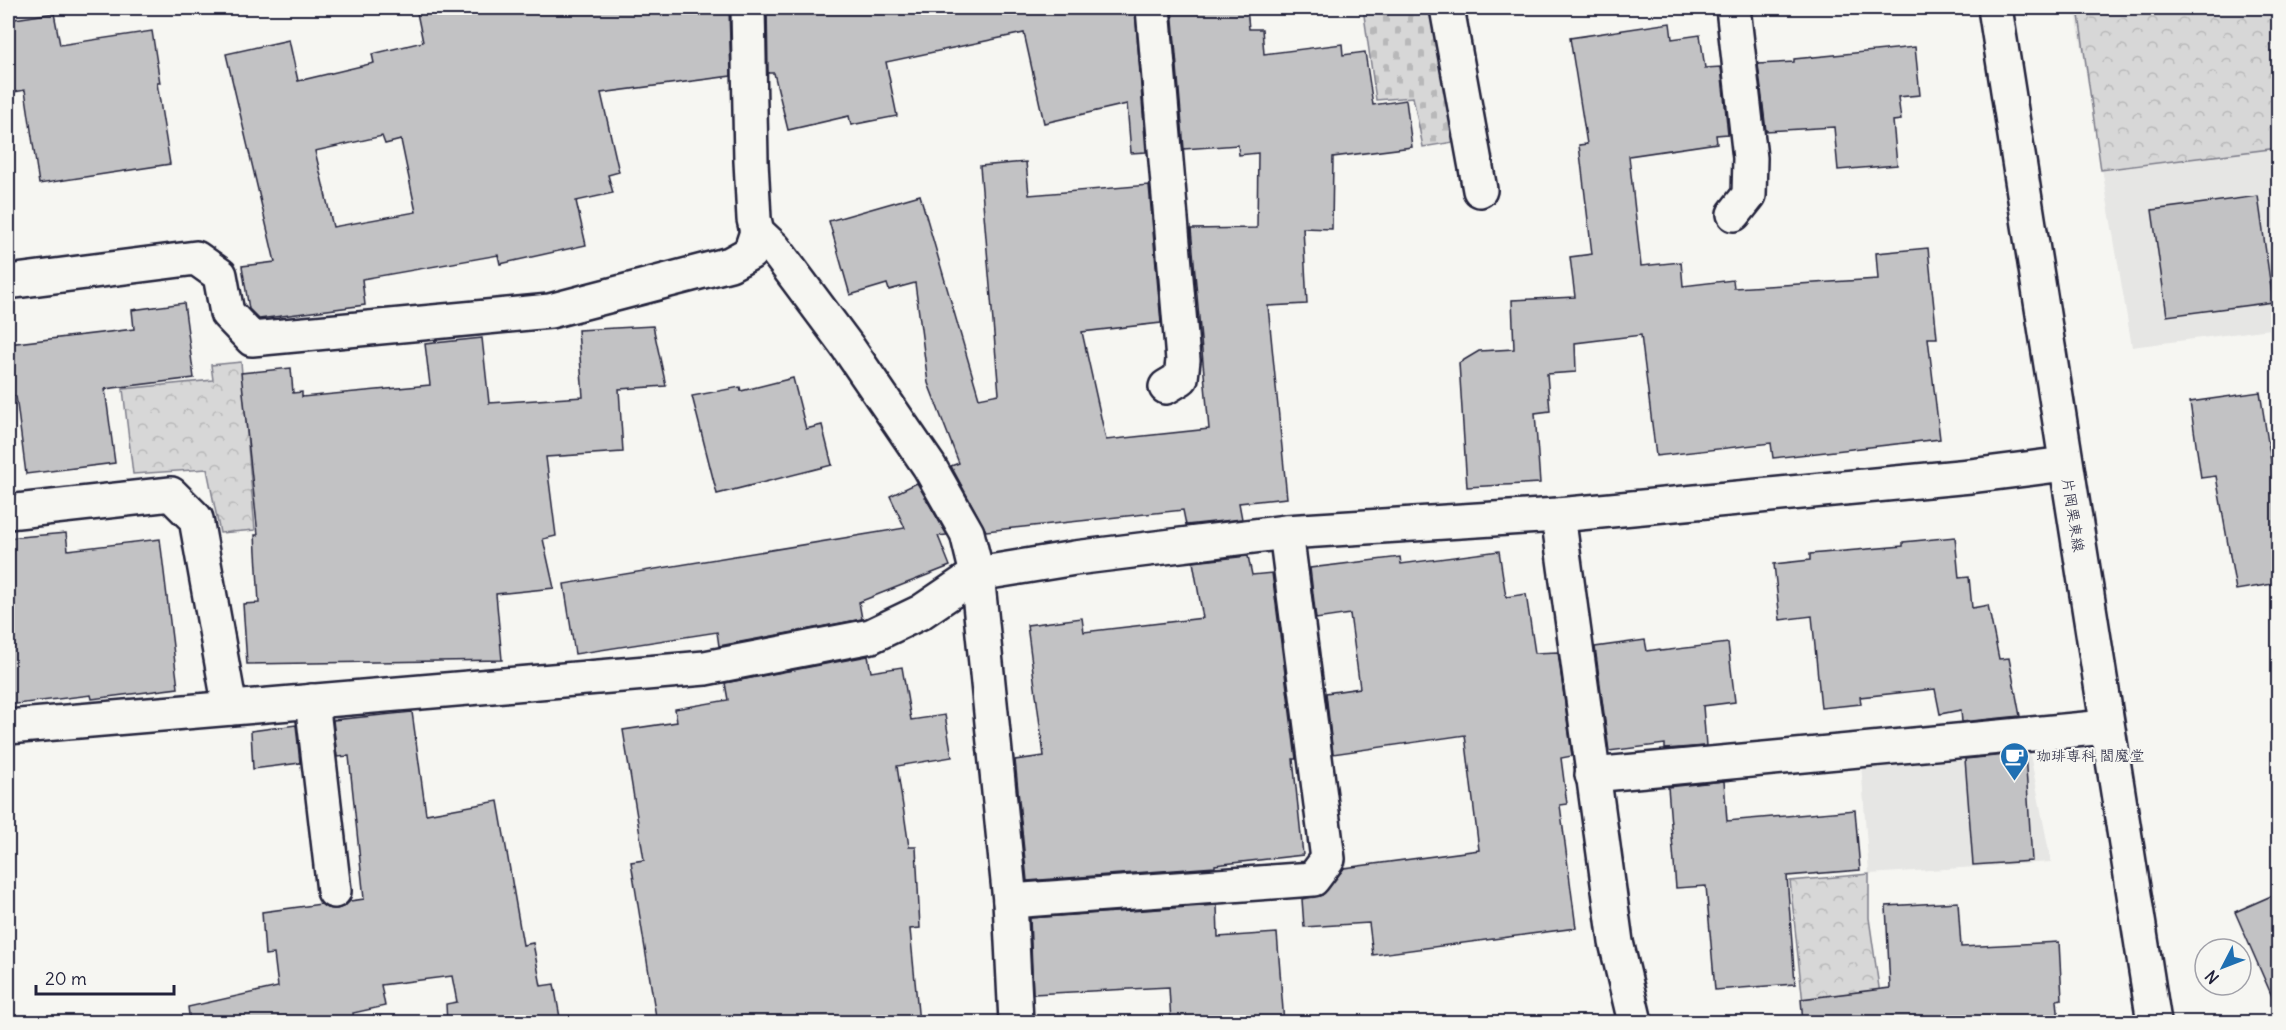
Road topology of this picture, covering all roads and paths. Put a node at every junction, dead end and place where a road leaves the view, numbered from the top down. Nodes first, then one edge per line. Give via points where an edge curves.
1 (748, 8) edge
2 (1153, 8) edge
3 (1448, 8) edge
4 (1733, 8) edge
5 (1995, 8) edge
6 (1480, 190) dead end
7 (1734, 214) dead end
8 (758, 232) junction
9 (8, 282) edge
10 (1167, 387) dead end
11 (2066, 464) junction
12 (8, 512) edge
13 (1558, 515) junction
14 (1286, 532) junction
15 (977, 574) junction
16 (312, 701) junction
17 (230, 708) junction
18 (8, 727) edge
19 (2106, 727) junction
20 (1592, 775) junction
21 (334, 891) dead end
22 (1010, 901) junction
23 (1016, 1023) edge
24 (1635, 1023) edge
25 (2154, 1023) edge

1 - 8 street via 751,161
2 - 10 street via 1183,360 1181,378
3 - 6 street
4 - 7 street via 1750,158 1749,195
5 - 11 street, 片岡栗東線
8 - 9 street via 750,253 730,264 549,311 252,339 227,313 220,275 195,258
8 - 15 street via 847,345 930,466 967,533
11 - 13 street
11 - 19 street, 片岡栗東線
12 - 17 street via 171,494 196,519
13 - 14 street
13 - 20 street
14 - 15 street
14 - 22 street via 1328,859 1313,879
15 - 16 street via 921,612 871,636 705,668
15 - 22 street
16 - 17 street
16 - 21 street
17 - 18 street
19 - 20 street
19 - 25 street, 片岡栗東線
20 - 24 street via 1616,942
22 - 23 street

